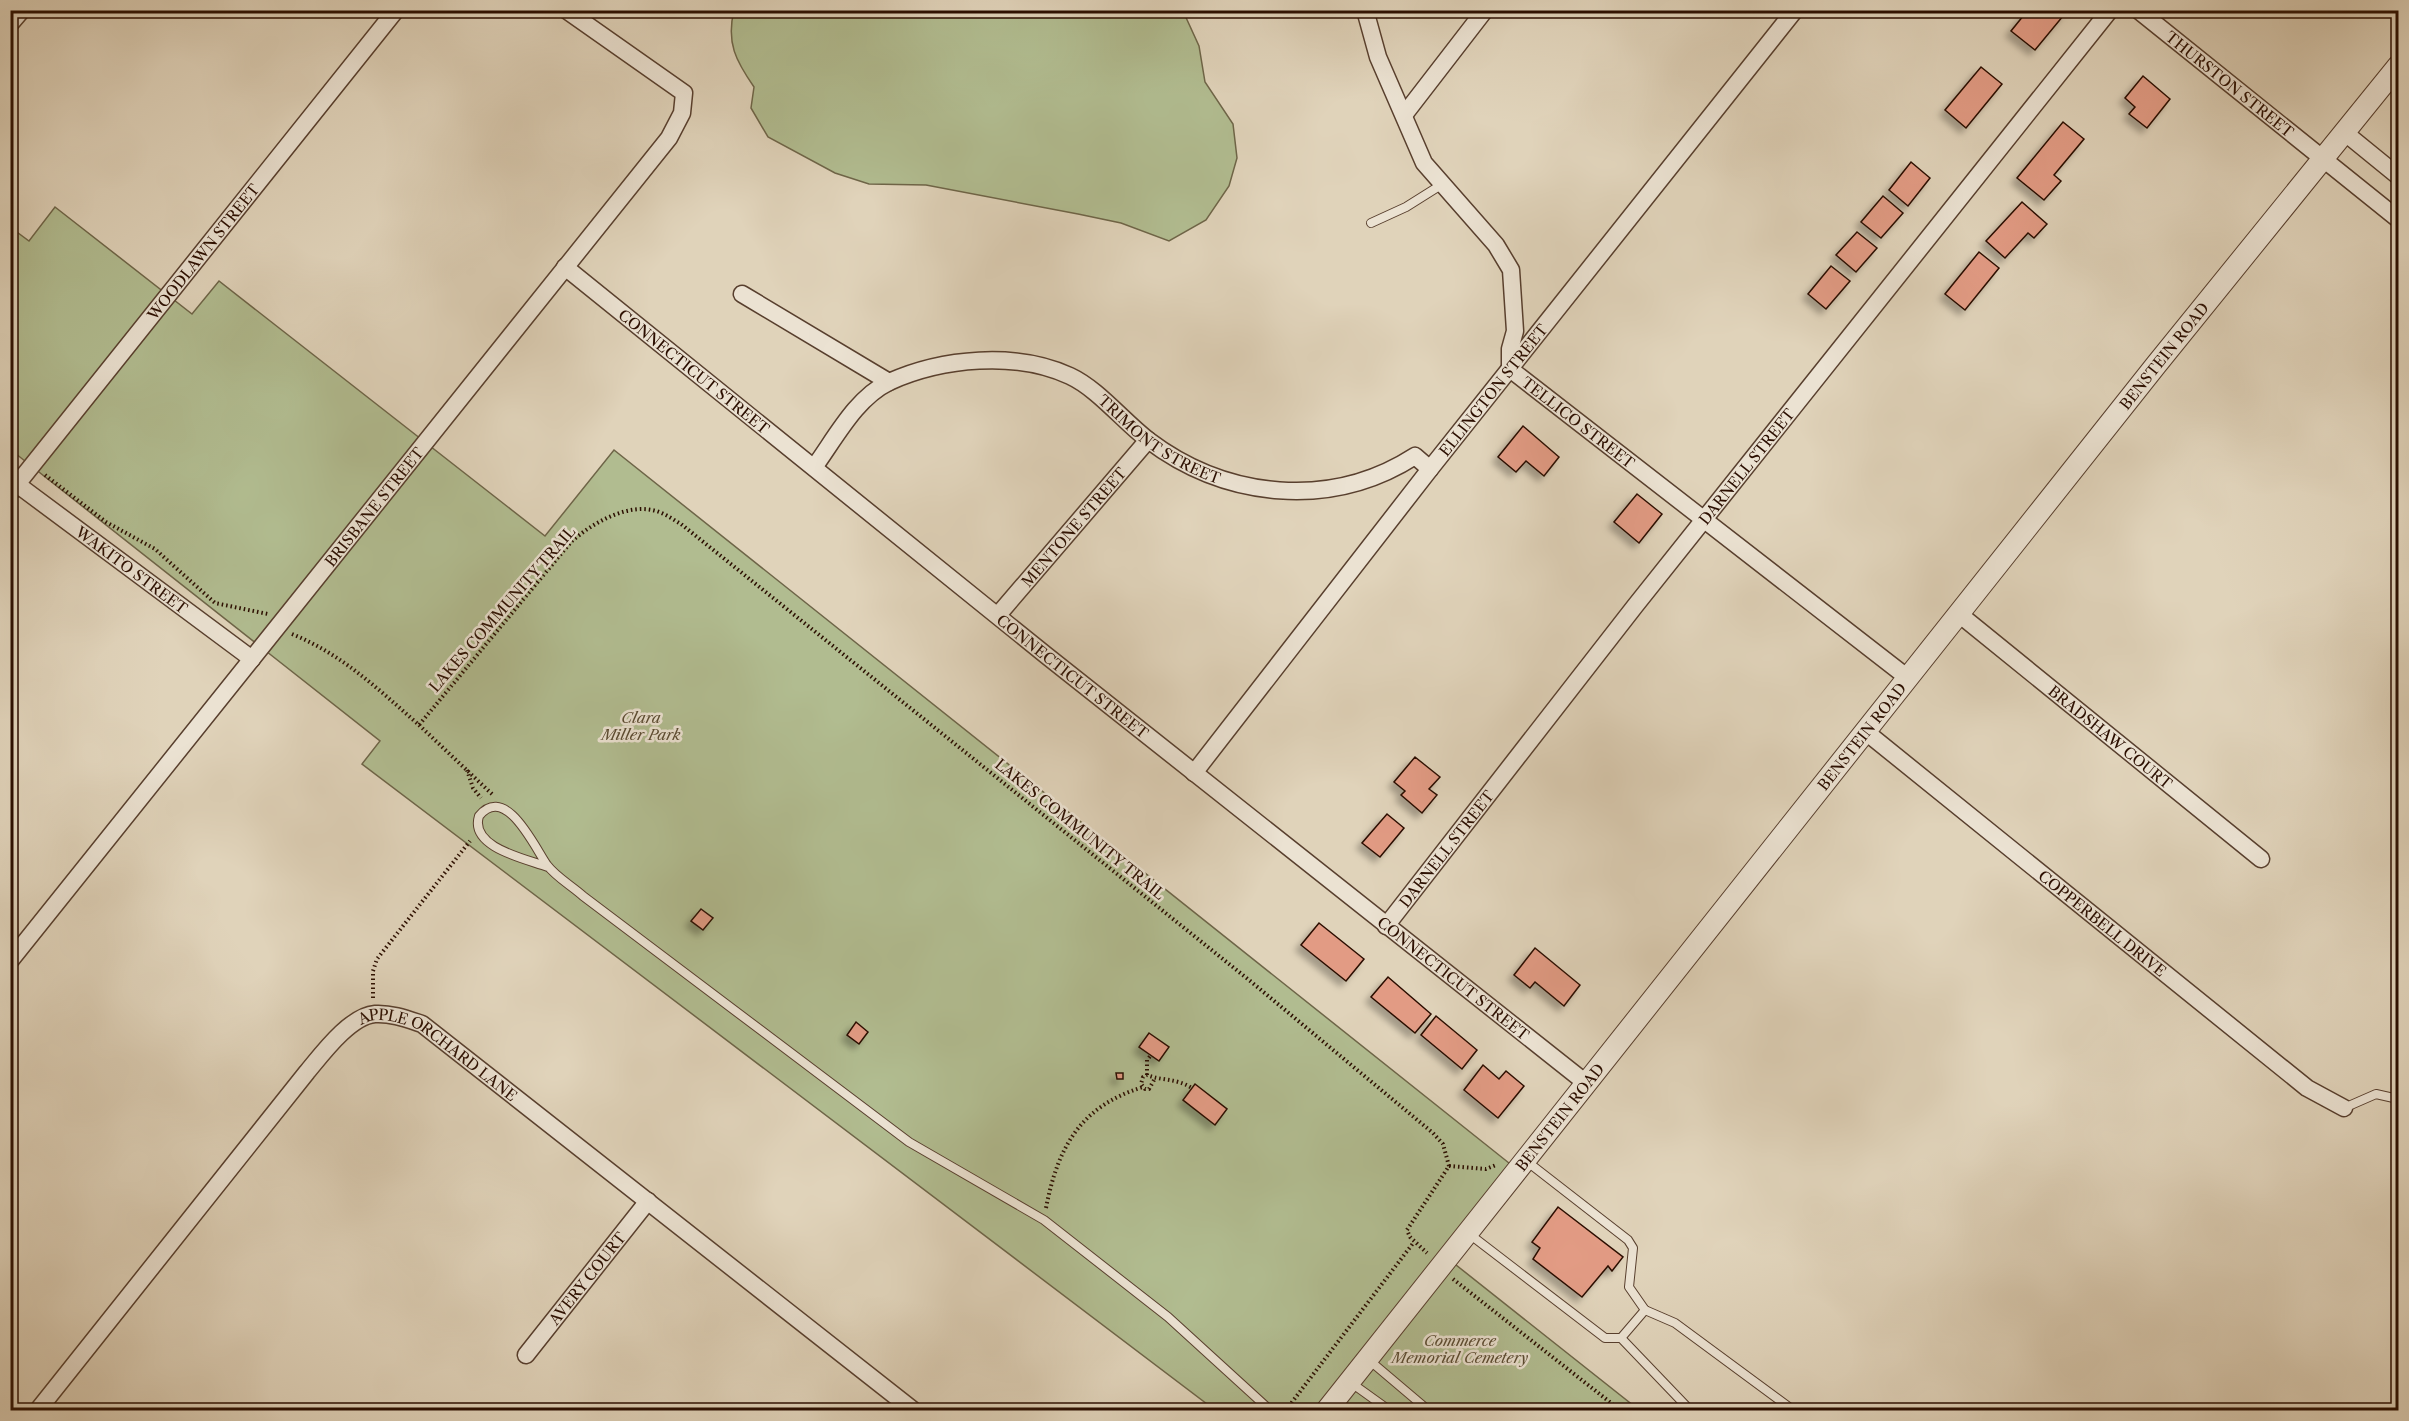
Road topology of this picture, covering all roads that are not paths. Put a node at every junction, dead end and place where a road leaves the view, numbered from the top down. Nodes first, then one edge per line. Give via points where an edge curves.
1 (22, 10) edge
2 (396, 10) edge
3 (566, 10) edge
4 (1365, 10) edge
5 (1485, 10) edge
6 (1795, 10) edge
7 (2110, 10) edge
8 (2138, 10) edge
9 (10, 24) edge
10 (2398, 66) edge
11 (1404, 115) junction
12 (2344, 132) junction
13 (2323, 158) junction
14 (2398, 176) edge
15 (1441, 185) junction
16 (2398, 219) edge
17 (1371, 224) dead end
18 (565, 267) junction
19 (742, 294) dead end
20 (1510, 369) junction
21 (889, 382) junction
22 (1148, 440) junction
23 (815, 466) junction
24 (1430, 469) junction
25 (13, 485) edge
26 (1704, 521) junction
27 (1959, 614) junction
28 (998, 615) junction
29 (252, 659) junction
30 (1908, 678) junction
31 (1866, 732) junction
32 (1194, 773) junction
33 (2261, 859) dead end
34 (548, 867) junction
35 (1386, 926) junction
36 (10, 961) edge
37 (1586, 1083) junction
38 (2398, 1099) edge
39 (2344, 1108) joint
40 (1525, 1160) junction
41 (648, 1201) junction
42 (1467, 1233) junction
43 (1645, 1310) junction
44 (1621, 1338) junction
45 (526, 1355) dead end
46 (1368, 1359) junction
47 (1349, 1382) junction
48 (38, 1410) edge
49 (913, 1410) edge
50 (1270, 1410) edge
51 (1327, 1410) edge
52 (1389, 1410) edge
53 (1428, 1410) edge
54 (1690, 1410) edge
55 (1793, 1410) edge

1 - 9 street
2 - 25 street, WOODLAWN STREET via 32,467
3 - 18 street, BRISBANE STREET via 684,93 682,113 669,138
4 - 11 street, TELLICO STREET via 1378,57
5 - 11 street
6 - 20 street, ELLINGTON STREET
7 - 26 street, DARNELL STREET
8 - 13 street, THURSTON STREET
10 - 12 street, BENSTEIN ROAD
11 - 15 street, TELLICO STREET via 1424,164
12 - 13 street, BENSTEIN ROAD
12 - 14 street
13 - 16 street, THURSTON STREET
13 - 27 street, BENSTEIN ROAD
15 - 17 lane
15 - 20 street, TELLICO STREET via 1497,245 1511,270 1515,331
18 - 23 street, CONNECTICUT STREET
18 - 29 street, BRISBANE STREET
19 - 21 street
20 - 24 street, ELLINGTON STREET
20 - 26 street, TELLICO STREET
21 - 22 street, TRIMONT STREET via 948,363 999,361 1039,365 1072,377
21 - 23 street, TRIMONT STREET via 876,388 856,408
22 - 24 street, TRIMONT STREET via 1185,464 1242,487 1287,493 1340,489 1398,468 1415,456
22 - 28 street, MENTONE STREET
23 - 28 street, CONNECTICUT STREET
24 - 32 street, ELLINGTON STREET
25 - 29 street, WAKITO STREET
26 - 30 street, TELLICO STREET
26 - 35 street, DARNELL STREET
27 - 30 street, BENSTEIN ROAD
27 - 33 street, BRADSHAW COURT
28 - 32 street, CONNECTICUT STREET
29 - 36 street, BRISBANE STREET
30 - 31 street, BENSTEIN ROAD
31 - 37 street, BENSTEIN ROAD
31 - 39 street, COPPERBELL DRIVE via 2307,1088
32 - 35 street, CONNECTICUT STREET
34 - 34 lane via 512,814 502,808 487,809 480,816 478,828 492,846
34 - 50 lane via 909,1142 1044,1220 1168,1317
35 - 37 street, CONNECTICUT STREET
37 - 40 street, BENSTEIN ROAD
38 - 39 lane via 2376,1094
40 - 42 street, BENSTEIN ROAD
40 - 43 lane via 1628,1240 1633,1248 1629,1287
41 - 45 street, AVERY COURT
41 - 48 street, APPLE ORCHARD LANE via 422,1024 373,1014 337,1037 307,1072
41 - 49 street, APPLE ORCHARD LANE
42 - 44 lane via 1605,1338
42 - 46 street, BENSTEIN ROAD
43 - 44 lane
43 - 55 lane via 1676,1323
44 - 54 lane
46 - 47 street, BENSTEIN ROAD
46 - 53 lane
47 - 51 street, BENSTEIN ROAD
47 - 52 lane

